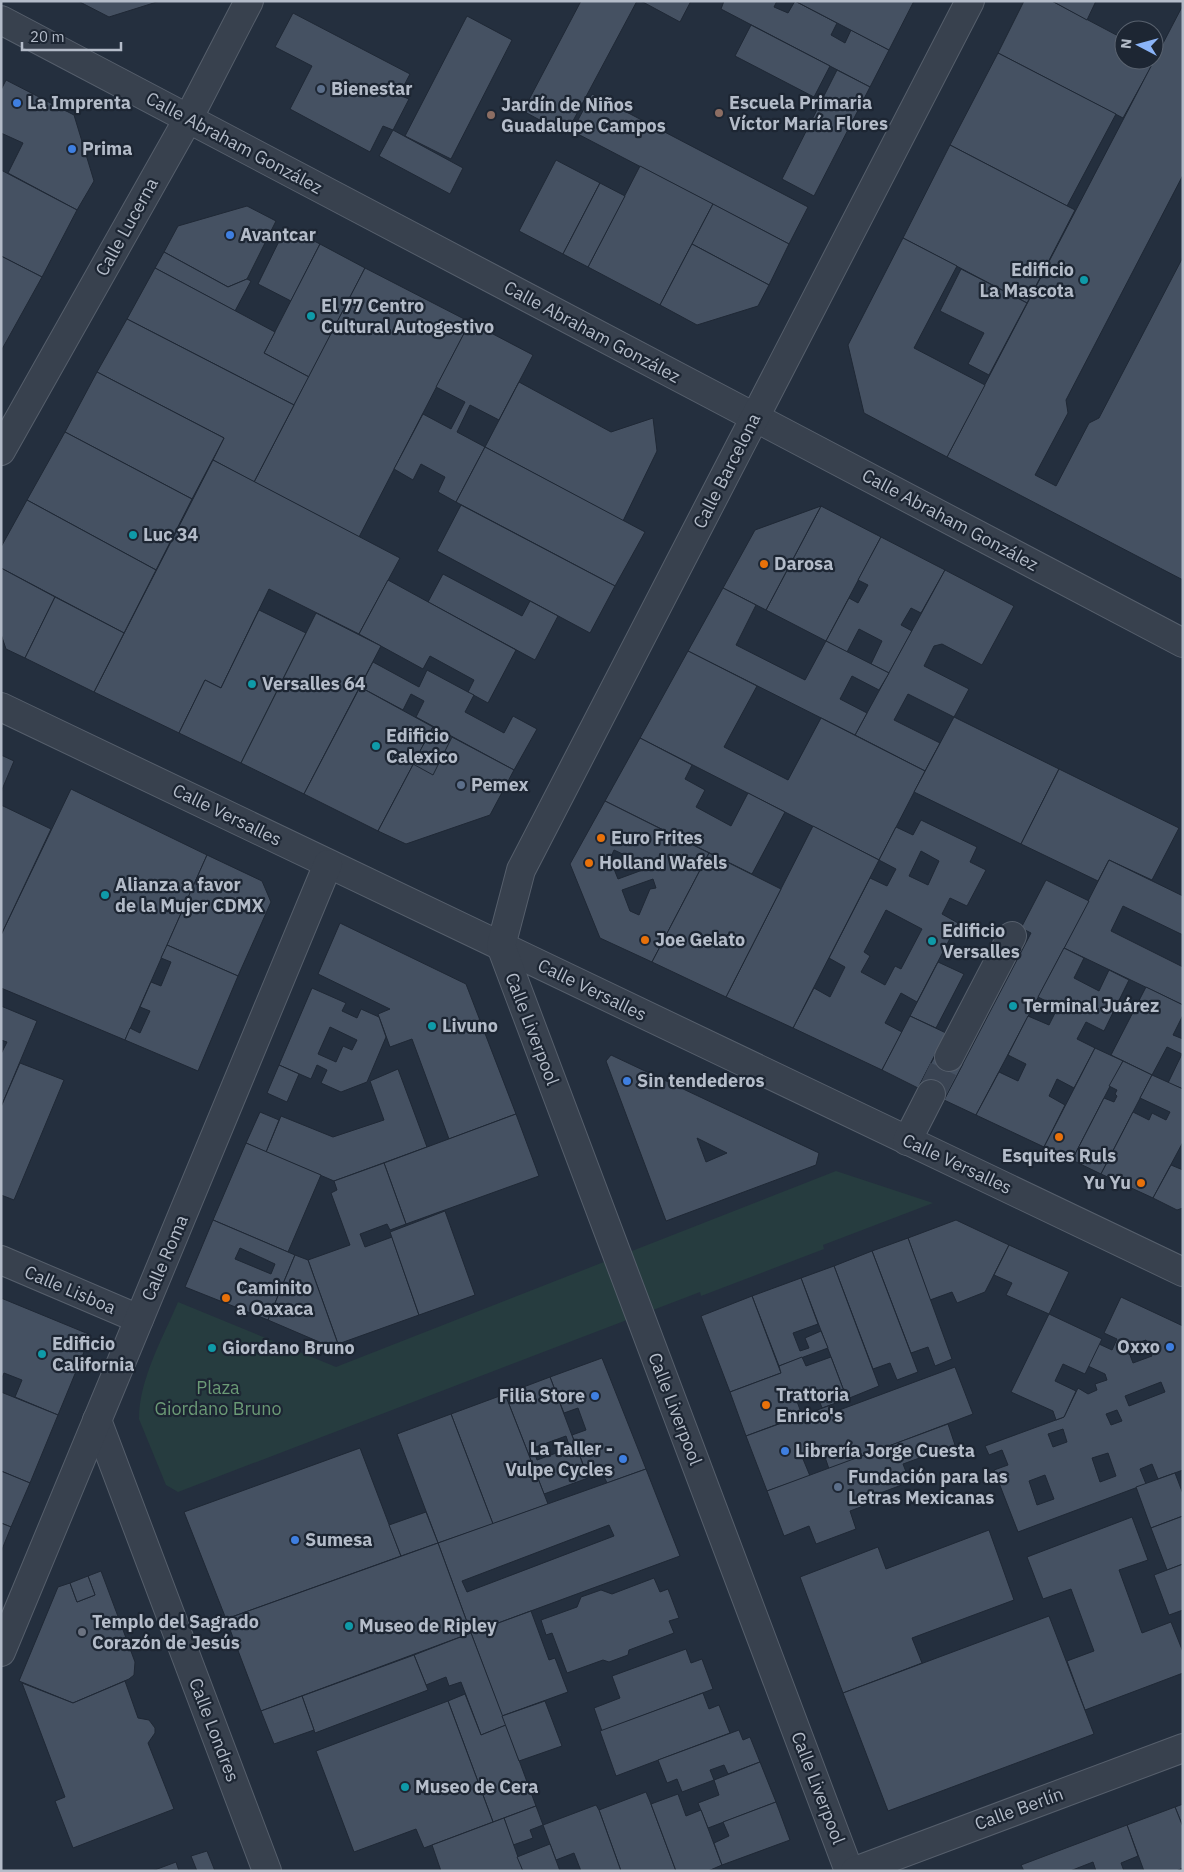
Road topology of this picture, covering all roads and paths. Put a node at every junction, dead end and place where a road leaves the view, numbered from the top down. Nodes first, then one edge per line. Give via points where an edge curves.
1 (249, 1) edge
2 (970, 1) edge
3 (1, 20) edge
4 (188, 119) junction
5 (755, 418) junction
6 (1, 451) edge
7 (1183, 643) edge
8 (1, 708) edge
9 (328, 864) junction
10 (1012, 936) dead end
11 (501, 946) junction
12 (949, 1057) tunnel mouth
13 (931, 1094) tunnel mouth
14 (907, 1141) junction
15 (1, 1260) edge
16 (1183, 1272) edge
17 (139, 1320) junction
18 (97, 1420) junction
19 (1, 1652) edge
20 (1183, 1748) edge
21 (267, 1871) edge
22 (849, 1871) edge
23 (855, 1871) edge

1 - 4 street, Calle Lucerna
2 - 5 street, Calle Barcelona
3 - 4 street, Calle Abraham González
4 - 5 street, Calle Abraham González
4 - 6 street, Calle Lucerna
5 - 7 street, Calle Abraham González
5 - 11 street, Calle Barcelona via 521,870
8 - 9 street, Calle Versalles
9 - 11 street, Calle Versalles
9 - 17 street, Calle Roma
10 - 12 street
11 - 14 street, Calle Versalles
11 - 22 street, Calle Liverpool
13 - 14 street
14 - 16 street, Calle Versalles
15 - 17 street, Calle Lisboa
17 - 18 street, Calle Roma
18 - 19 street, Calle Roma
18 - 21 street, Calle Londres
20 - 23 street, Calle Berlín

